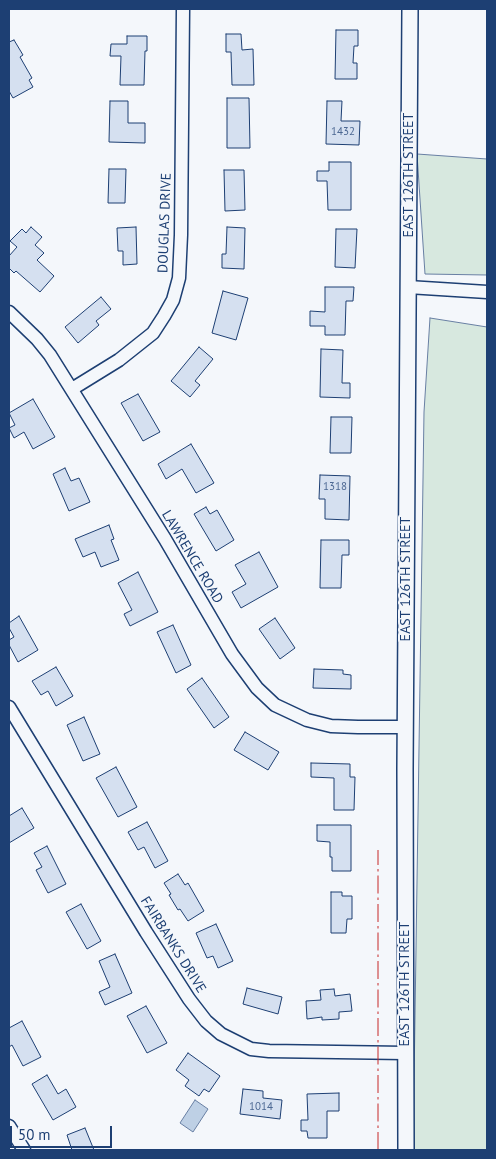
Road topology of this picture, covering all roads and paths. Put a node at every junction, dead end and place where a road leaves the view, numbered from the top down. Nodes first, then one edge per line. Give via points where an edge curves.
1 (183, 9) edge
2 (410, 9) edge
3 (408, 287) junction
4 (487, 292) edge
5 (9, 312) edge
6 (72, 389) junction
7 (9, 707) edge
8 (406, 727) junction
9 (405, 1053) junction
10 (9, 1126) edge
11 (24, 1150) edge
12 (406, 1150) edge

1 - 6 street, DOUGLAS DRIVE via 181,235 177,285 164,316 153,332 119,360
2 - 3 street, EAST 126TH STREET
3 - 4 street
3 - 8 street, EAST 126TH STREET
5 - 6 street, LAWRENCE ROAD via 37,338
6 - 8 street, LAWRENCE ROAD via 232,654 257,688 275,705 307,720 331,726
7 - 9 street, FAIRBANKS DRIVE via 157,949 206,1021 221,1034 251,1049
8 - 9 street, EAST 126TH STREET
9 - 12 street, EAST 126TH STREET
10 - 11 street

